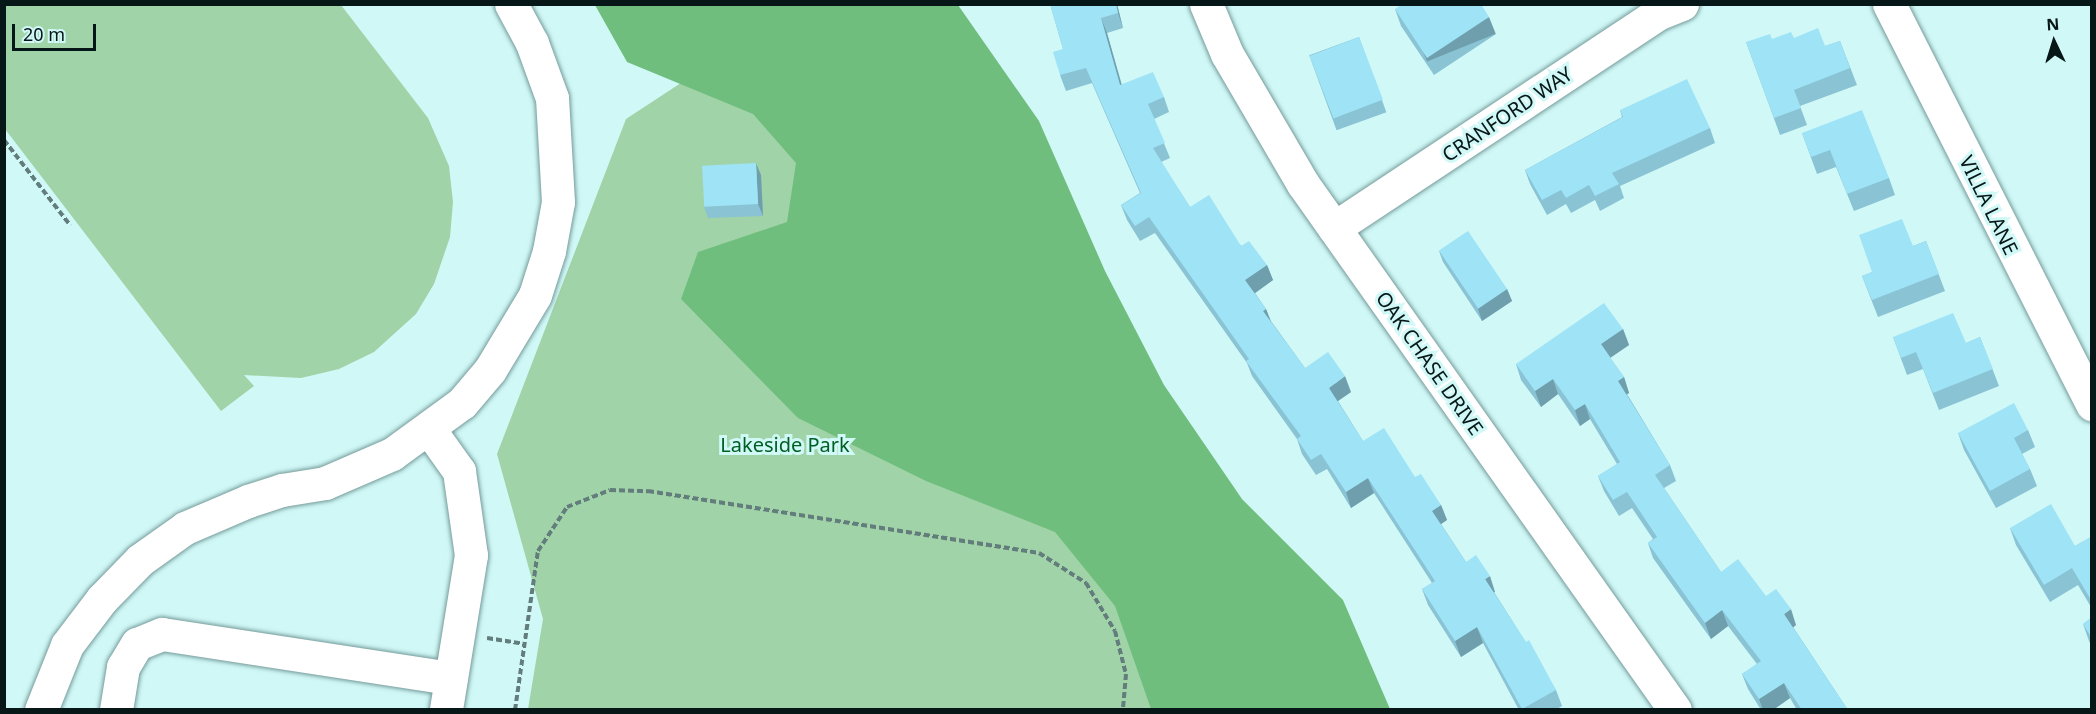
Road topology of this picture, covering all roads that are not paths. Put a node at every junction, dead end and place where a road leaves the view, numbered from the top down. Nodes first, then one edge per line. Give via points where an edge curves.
1 (511, 4) edge
2 (1206, 4) edge
3 (1682, 4) edge
4 (1889, 4) edge
5 (1334, 228) junction
6 (2091, 405) edge
7 (429, 429) junction
8 (448, 694) edge
9 (41, 710) edge
10 (116, 710) edge
11 (1675, 710) edge

1 - 7 street via 532,43 552,98 558,202 549,251 535,295 490,370 462,403
2 - 5 street, OAK CHASE DRIVE via 1227,54 1272,134
3 - 5 street, CRANFORD WAY via 1657,14
4 - 6 street, VILLA LANE
5 - 11 street, OAK CHASE DRIVE
7 - 8 street via 459,471 469,519 471,555
7 - 9 street via 362,470 325,483 282,490 185,528 140,560 102,599 67,645
8 - 10 street via 162,634 137,644 123,667

